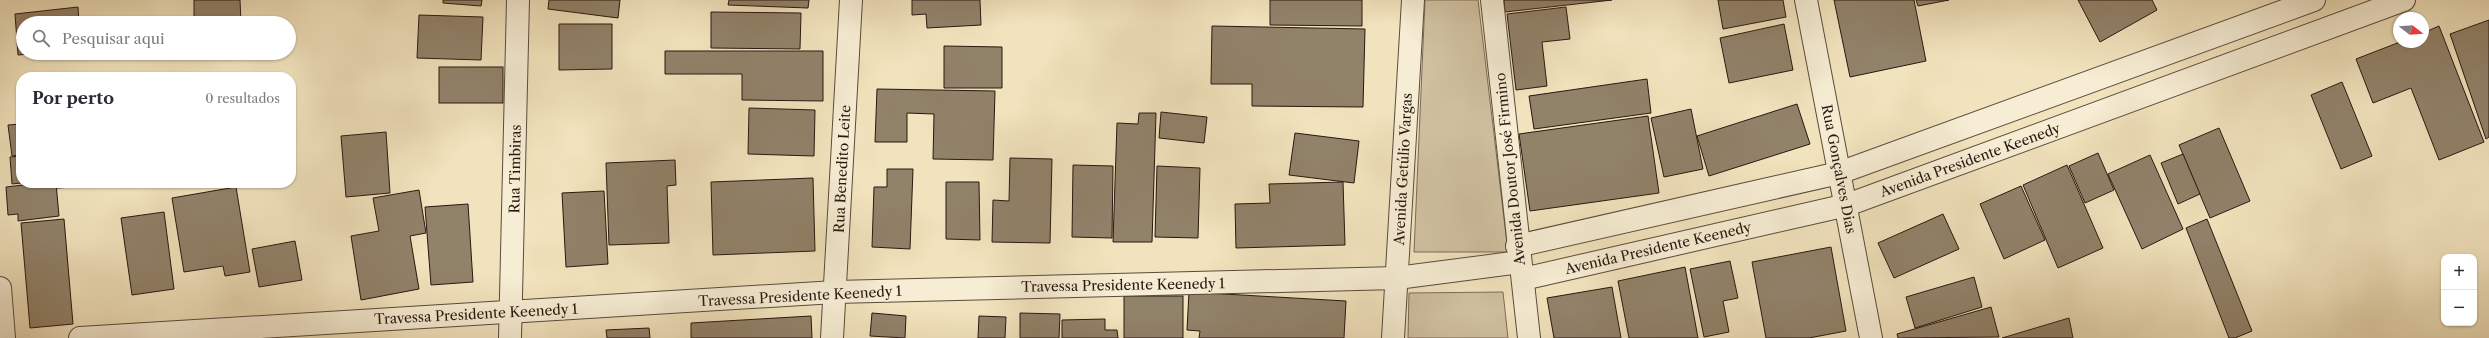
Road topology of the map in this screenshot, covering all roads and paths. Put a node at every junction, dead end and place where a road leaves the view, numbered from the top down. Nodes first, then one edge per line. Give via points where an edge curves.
1 (518, 0) edge
2 (851, 0) edge
3 (1412, 0) edge
4 (1492, 0) edge
5 (1806, 0) edge
6 (2314, 0) edge
7 (2404, 0) edge
8 (1839, 174) junction
9 (1847, 205) junction
10 (1520, 262) junction
11 (1396, 278) junction
12 (0, 288) edge
13 (835, 292) junction
14 (512, 312) junction
15 (4, 338) edge
16 (80, 338) edge
17 (510, 338) edge
18 (832, 338) edge
19 (1392, 338) edge
20 (1529, 338) edge
21 (1871, 338) edge

1 - 14 street, Rua Timbiras
2 - 13 street, Rua Benedito Leite
3 - 11 street, Avenida Getúlio Vargas
4 - 10 street, Avenida Doutor José Firmino
5 - 8 street, Rua Gonçalves Dias
6 - 8 street
7 - 9 street, Avenida Presidente Keenedy
8 - 9 street, Rua Gonçalves Dias
8 - 10 street
9 - 10 street, Avenida Presidente Keenedy
9 - 21 street, Rua Gonçalves Dias
10 - 11 street, Travessa Presidente Keenedy 1
10 - 20 street, Avenida Doutor José Firmino
11 - 13 street, Travessa Presidente Keenedy 1
11 - 19 street, Avenida Getúlio Vargas
12 - 15 street
13 - 14 street, Travessa Presidente Keenedy 1
13 - 18 street, Rua Benedito Leite
14 - 16 street, Travessa Presidente Keenedy 1
14 - 17 street, Rua Timbiras

